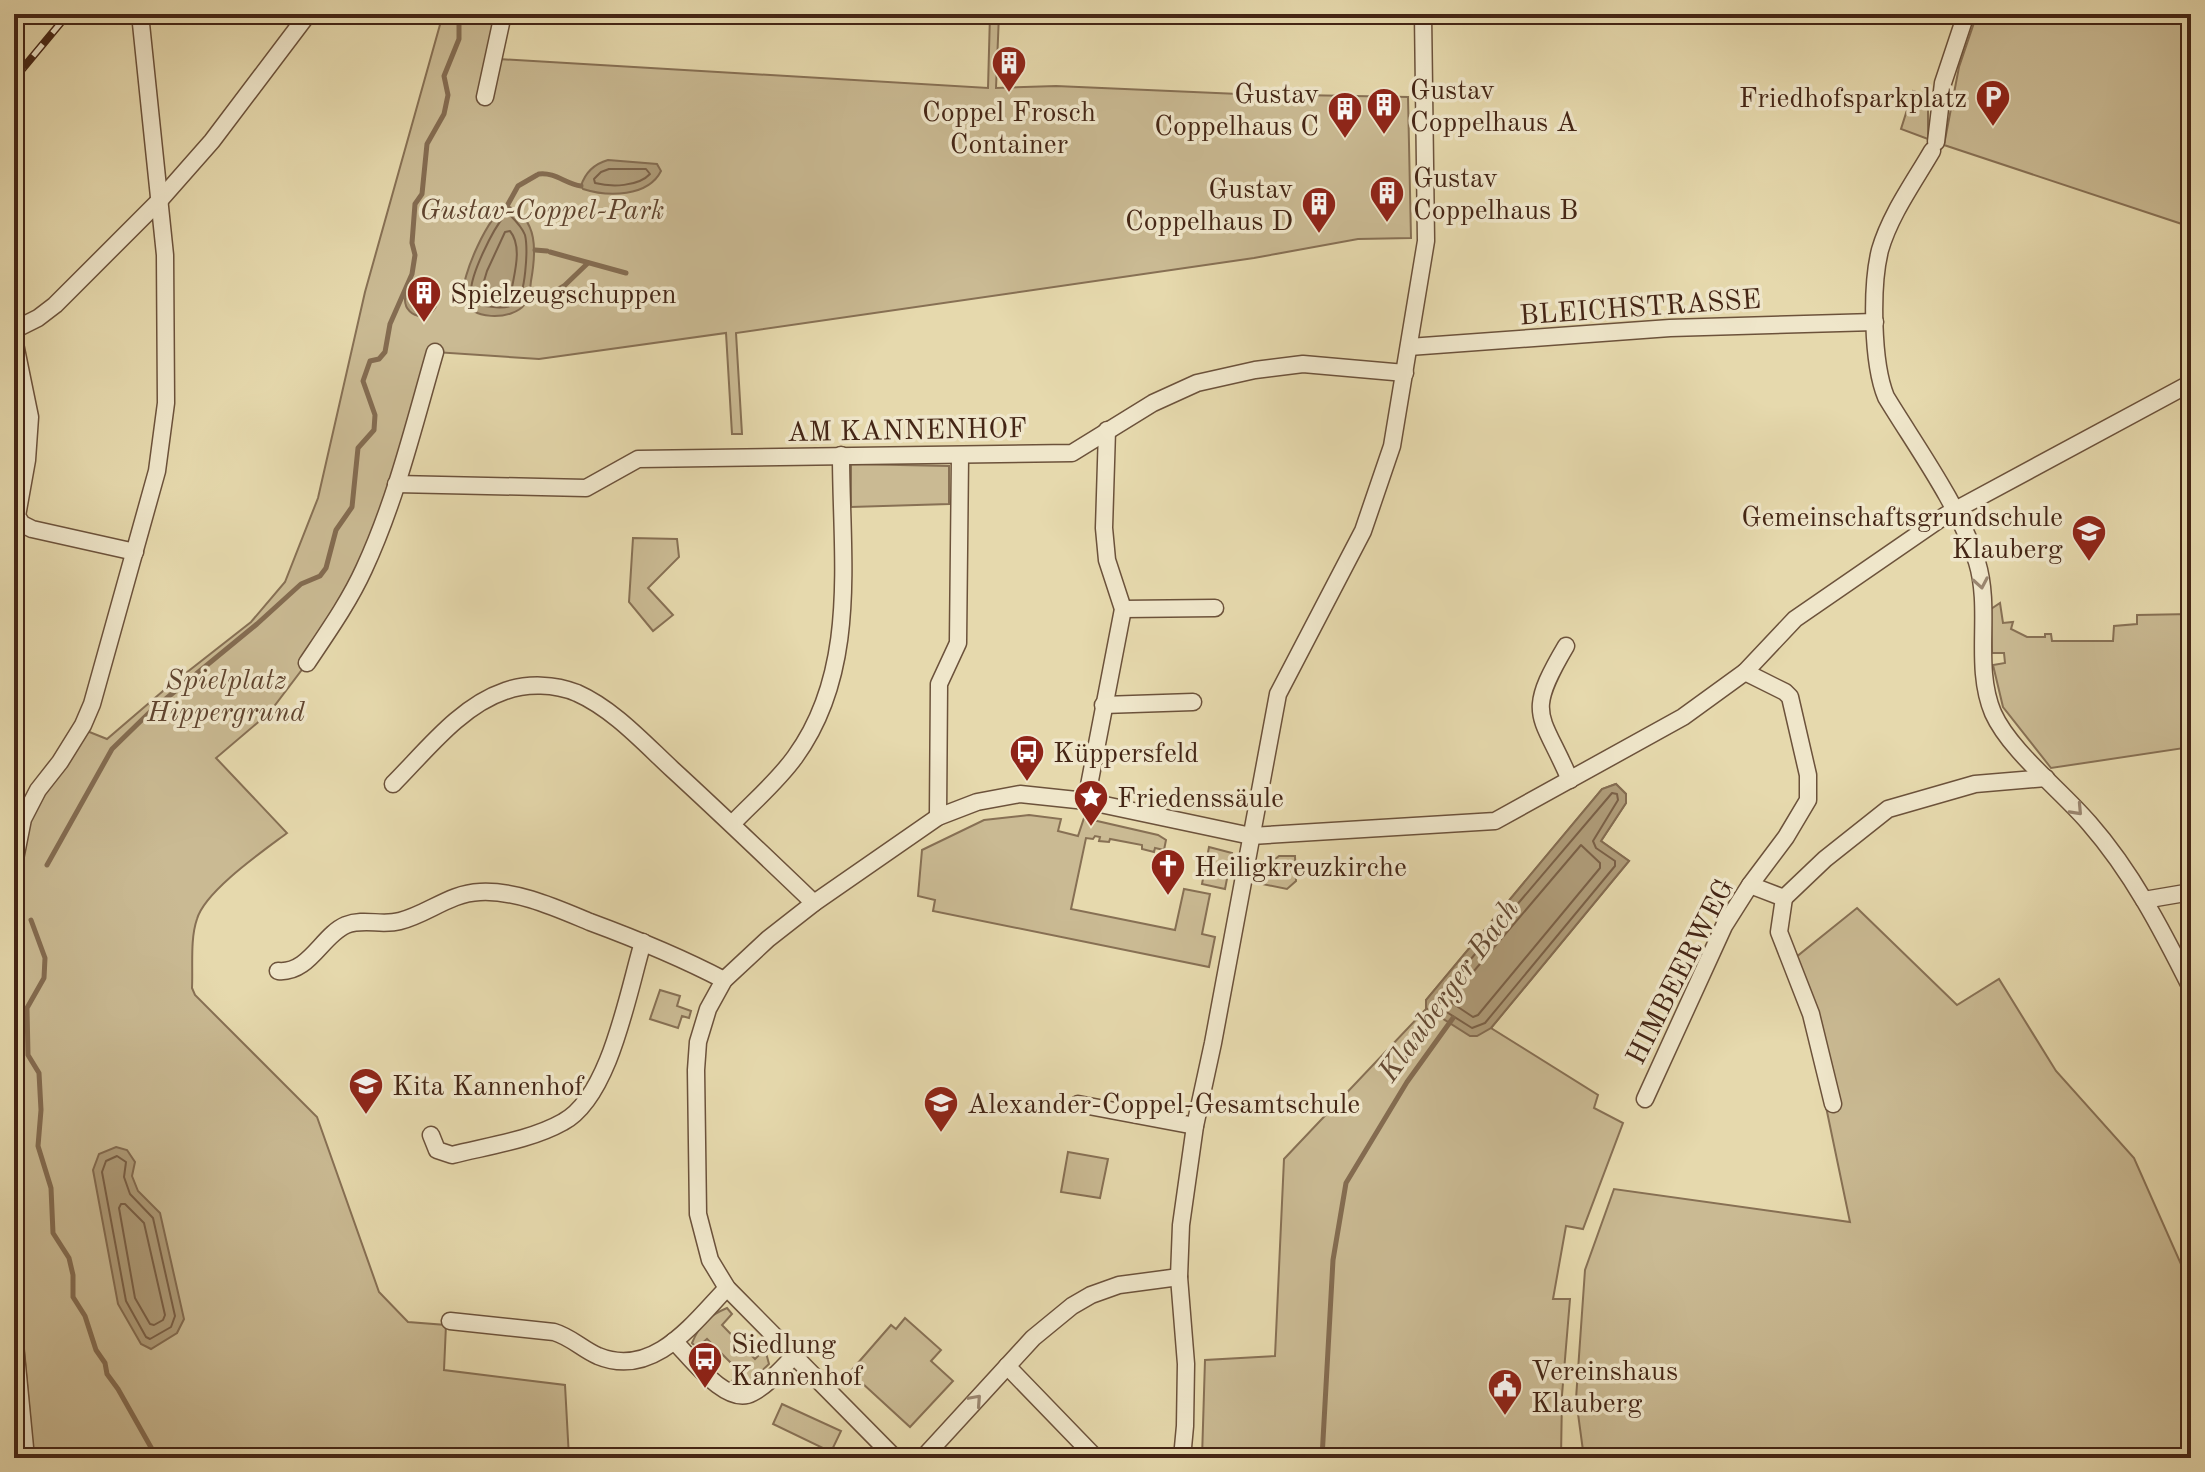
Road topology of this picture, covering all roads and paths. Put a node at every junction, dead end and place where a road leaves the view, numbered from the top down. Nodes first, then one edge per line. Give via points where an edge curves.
1 (140, 14) edge
2 (308, 14) edge
3 (503, 14) edge
4 (1423, 14) edge
5 (1966, 14) edge
6 (485, 97) dead end
7 (160, 200) junction
8 (1875, 322) junction
9 (14, 330) edge
10 (14, 339) edge
11 (1409, 347) junction
12 (435, 352) dead end
13 (1405, 373) junction
14 (2191, 383) edge
15 (1107, 430) junction
16 (841, 455) junction
17 (960, 456) junction
18 (396, 484) junction
19 (1954, 510) junction
20 (135, 552) junction
21 (1215, 608) dead end
22 (1123, 609) junction
23 (1566, 646) dead end
24 (307, 663) dead end
25 (1745, 672) junction
26 (1193, 702) dead end
27 (1103, 705) junction
28 (2046, 778) junction
29 (1570, 780) junction
30 (393, 784) dead end
31 (1086, 801) junction
32 (938, 817) junction
33 (732, 824) junction
34 (1251, 836) junction
35 (14, 864) edge
36 (1750, 885) junction
37 (2191, 892) edge
38 (1784, 898) junction
39 (2144, 900) junction
40 (814, 903) junction
41 (643, 942) junction
42 (278, 971) dead end
43 (724, 980) junction
44 (2191, 988) edge
45 (1645, 1099) dead end
46 (1078, 1104) dead end
47 (1833, 1104) dead end
48 (1195, 1126) junction
49 (431, 1135) dead end
50 (1179, 1277) junction
51 (727, 1288) junction
52 (450, 1321) dead end
53 (14, 1334) edge
54 (674, 1341) junction
55 (794, 1356) junction
56 (1007, 1366) junction
57 (26, 1458) edge
58 (895, 1458) edge
59 (923, 1458) edge
60 (1096, 1458) edge
61 (1182, 1458) edge

1 - 7 street
2 - 7 street
3 - 6 street
4 - 11 street via 1426,241
5 - 8 street via 1943,83 1934,146 1880,250
7 - 9 street via 55,305
7 - 20 street via 166,403 157,471
8 - 11 street, BLEICHSTRASSE via 1670,328
8 - 19 street via 1883,389
10 - 20 street via 30,417 17,516 32,529
11 - 13 street
12 - 18 street
13 - 15 street, AM KANNENHOF via 1303,364 1255,370 1197,383
13 - 34 street via 1392,446 1363,531 1278,694
14 - 19 street
15 - 17 street, AM KANNENHOF via 1072,453
15 - 22 street via 1104,528 1107,560
16 - 17 street, AM KANNENHOF
16 - 18 street, AM KANNENHOF via 638,459 586,488
16 - 33 street via 842,621 834,675 796,756
17 - 32 street via 958,643 939,684
18 - 24 street via 364,570
19 - 25 street via 1795,619
19 -> 28 street via 1983,595 1986,691 2006,735
20 - 35 street via 92,704 23,819
21 - 22 street
22 - 27 street
23 - 29 street via 1539,701 1546,734
25 - 29 street via 1683,717
25 - 36 street, HIMBEERWEG via 1790,697 1809,789 1803,810
26 - 27 street
27 - 31 street
28 - 38 street via 1975,784 1888,809
28 -> 39 street via 2090,824
29 - 34 street via 1495,821
30 - 33 street via 481,703 514,688 554,687 580,694 608,712
31 - 32 street via 1007,796
31 - 34 street
32 - 40 street
33 - 40 street
34 - 48 street
36 - 38 street
36 - 45 street, HIMBEERWEG via 1724,926
37 - 39 street
38 - 47 street via 1779,932 1811,1014
39 - 44 street
40 - 43 street
41 - 42 street via 528,899 480,891 400,921 342,927 302,964
41 - 43 street
41 - 49 street via 605,1069 595,1090 567,1121 452,1155 437,1150
43 - 51 street via 698,1042 696,1101 699,1226 714,1270
46 - 48 street
48 - 50 street
50 - 56 street via 1134,1282 1091,1295 1052,1320
50 - 61 street via 1186,1364
51 - 54 street
51 - 55 street
52 - 54 street via 554,1332 614,1360 650,1357
53 - 57 street
54 - 55 street via 732,1396 751,1394
55 - 58 street
59 -> 56 street
56 - 60 street

